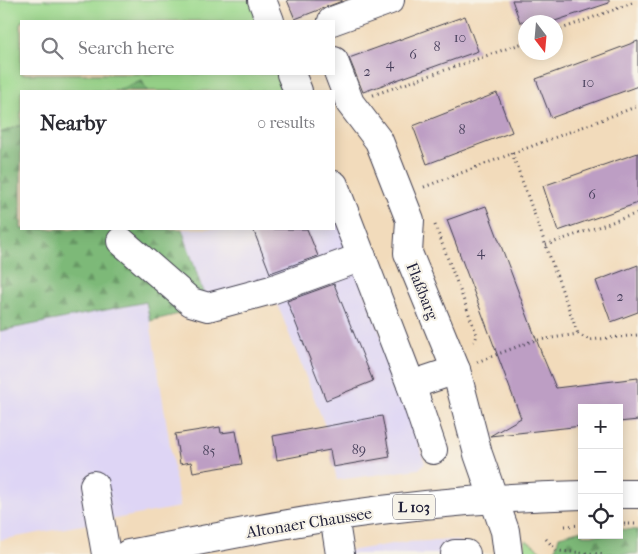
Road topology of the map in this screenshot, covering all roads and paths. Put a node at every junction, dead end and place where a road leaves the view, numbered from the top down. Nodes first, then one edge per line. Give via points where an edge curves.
1 (262, 0) edge
2 (390, 0) edge
3 (632, 3) dead end
4 (270, 20) edge
5 (335, 20) edge
6 (563, 28) edge
7 (518, 45) edge
8 (335, 64) edge
9 (291, 75) edge
10 (298, 90) edge
11 (350, 103) junction
12 (638, 106) edge
13 (512, 154) junction
14 (335, 188) edge
15 (401, 196) junction
16 (638, 213) edge
17 (434, 221) dead end
18 (121, 241) dead end
19 (546, 245) junction
20 (362, 257) junction
21 (578, 334) junction
22 (638, 335) edge
23 (454, 365) junction
24 (411, 385) junction
25 (433, 450) dead end
26 (94, 485) dead end
27 (623, 494) edge
28 (638, 494) edge
29 (578, 495) edge
30 (495, 500) junction
31 (334, 516) junction
32 (578, 524) edge
33 (623, 524) edge
34 (638, 524) edge
35 (565, 526) dead end
36 (546, 539) dead end
37 (106, 554) edge
38 (128, 554) edge
39 (340, 554) edge
40 (455, 554) edge
41 (466, 554) edge
42 (508, 554) edge
43 (602, 554) edge

1 - 4 street
2 - 5 street
3 - 6 path
7 - 11 path
8 - 11 street, Flaßbarg
9 - 10 street
11 - 15 street, Flaßbarg via 378,141
12 - 13 path
13 - 15 path
13 - 19 path
14 - 20 street
15 - 23 street, Flaßbarg via 410,220 408,253
16 - 19 path
17 - 23 path via 477,335
18 - 20 street via 191,302 208,307 272,290
19 - 21 path
20 - 24 street
21 - 22 path via 590,340
21 - 23 path via 532,341
23 - 24 street
23 - 30 street, Flaßbarg via 478,454
24 - 25 street
26 - 37 street
27 - 28 street
29 - 30 street, Altonaer Chaussee / L 103
30 - 31 street, Altonaer Chaussee / L 103
30 - 42 street, Flaßbarg
31 - 38 street, Altonaer Chaussee / L 103
31 - 39 street
32 - 35 path
33 - 34 path
36 - 43 path via 557,551
40 - 41 street

